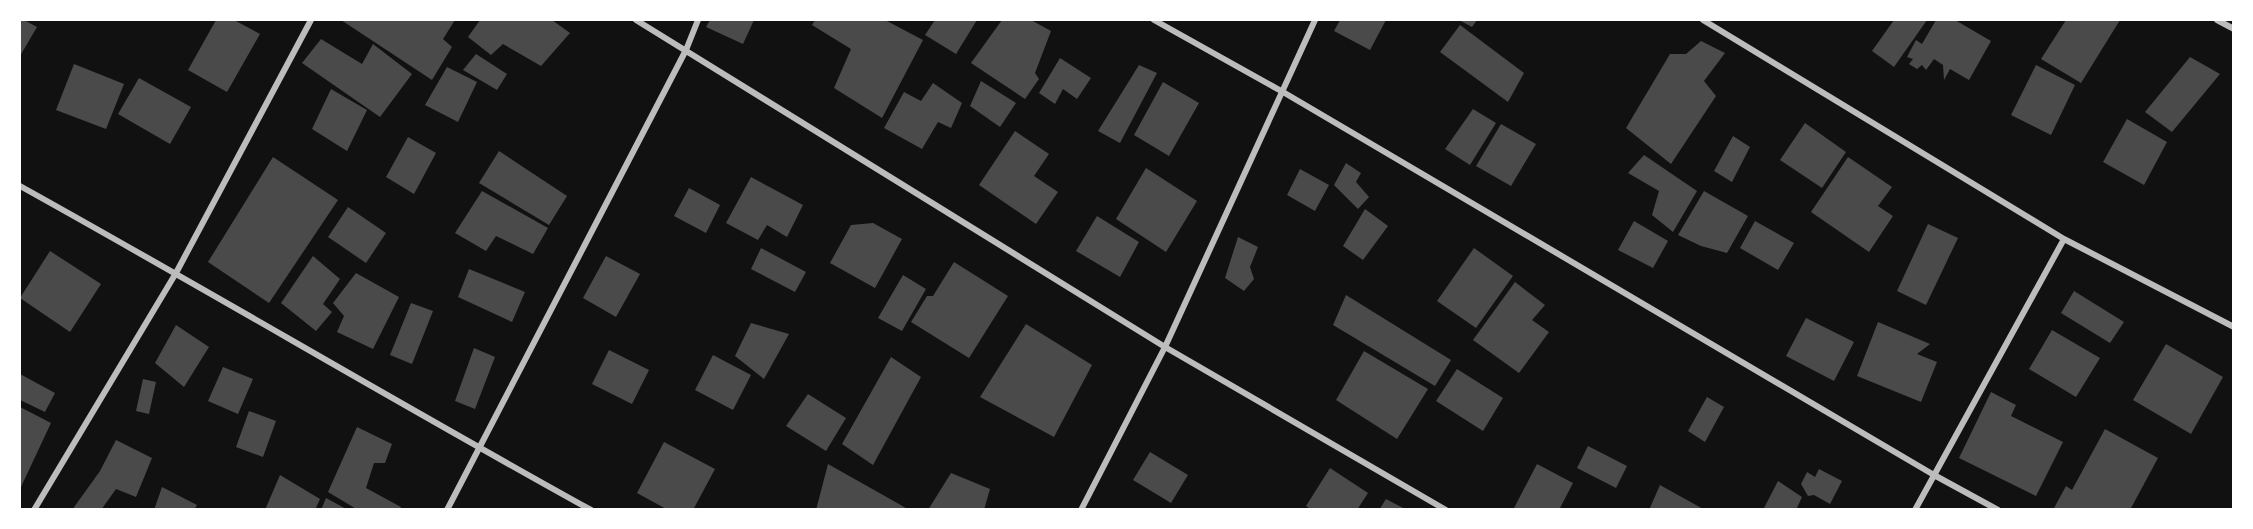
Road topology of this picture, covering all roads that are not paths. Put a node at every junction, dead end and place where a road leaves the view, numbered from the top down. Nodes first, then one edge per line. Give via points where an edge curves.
1 (311, 20) edge
2 (636, 20) edge
3 (698, 20) edge
4 (1154, 20) edge
5 (1315, 20) edge
6 (1703, 20) edge
7 (2217, 20) edge
8 (2234, 29) edge
9 (686, 50) junction
10 (1283, 92) junction
11 (20, 186) edge
12 (2064, 239) junction
13 (176, 273) junction
14 (2234, 327) edge
15 (1165, 347) junction
16 (480, 449) junction
17 (1934, 475) junction
18 (34, 510) edge
19 (447, 510) edge
20 (591, 510) edge
21 (1082, 510) edge
22 (1446, 510) edge
23 (1915, 510) edge
24 (1998, 510) edge

1 - 13 street
2 - 9 street
3 - 9 street
4 - 10 street
5 - 10 street
6 - 12 street
7 - 8 street
9 - 15 street
9 - 16 street
10 - 15 street
10 - 17 street
11 - 13 street
12 - 14 street
12 - 17 street
13 - 16 street
13 - 18 street
15 - 21 street
15 - 22 street
16 - 19 street
16 - 20 street
17 - 23 street
17 - 24 street

